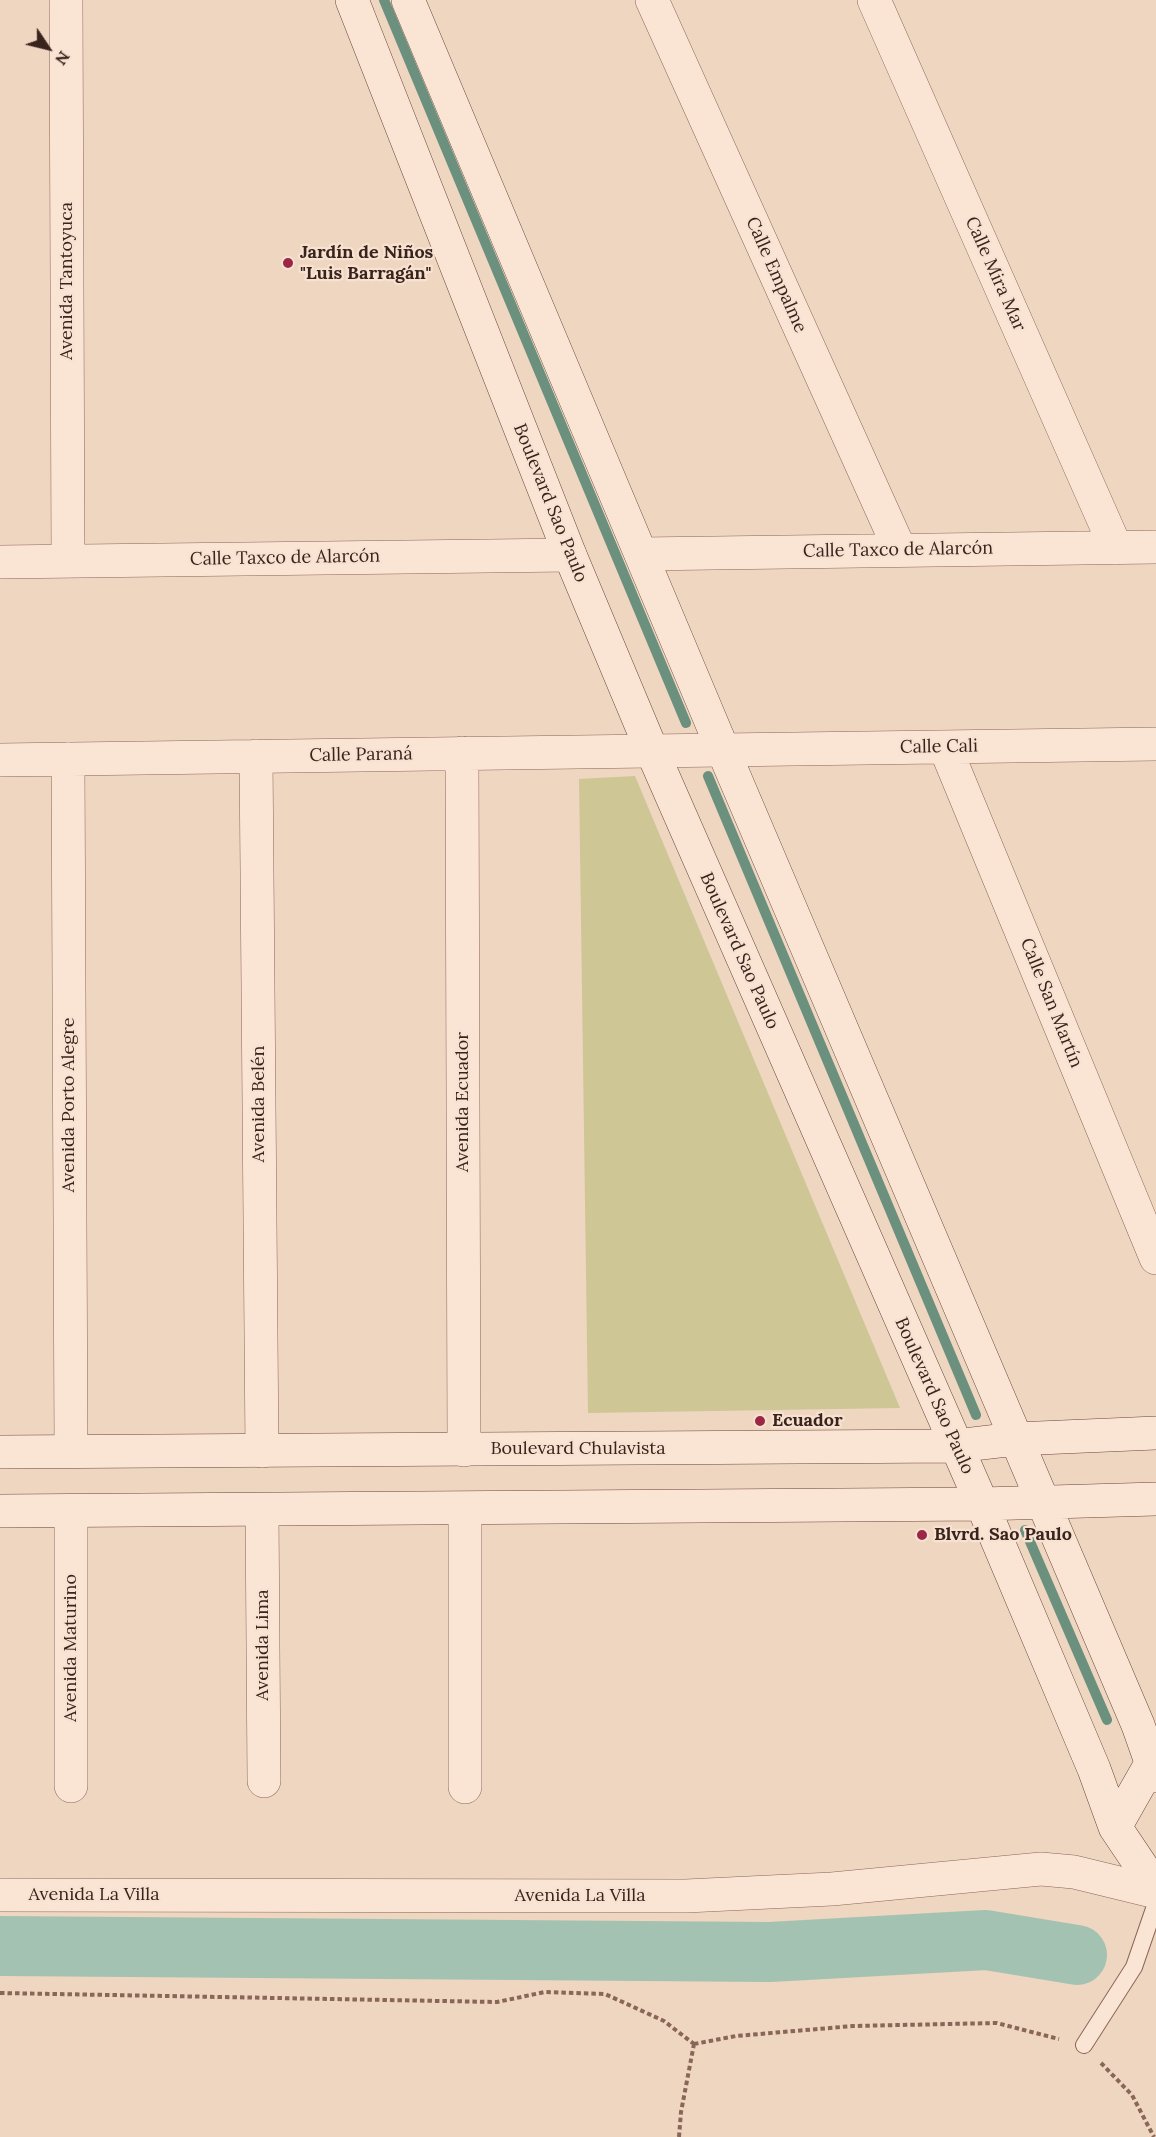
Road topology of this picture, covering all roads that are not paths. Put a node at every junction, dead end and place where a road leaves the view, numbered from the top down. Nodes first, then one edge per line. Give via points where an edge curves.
1 (66, 0) edge
2 (352, 0) edge
3 (408, 0) edge
4 (652, 0) edge
5 (874, 0) edge
6 (1156, 547) edge
7 (1116, 548) junction
8 (900, 550) junction
9 (641, 554) junction
10 (570, 555) junction
11 (68, 561) junction
12 (0, 562) edge
13 (1156, 744) edge
14 (945, 747) junction
15 (723, 750) junction
16 (652, 751) junction
17 (462, 753) junction
18 (256, 756) junction
19 (68, 759) junction
20 (0, 760) edge
21 (1156, 1258) edge
22 (1156, 1433) edge
23 (1015, 1439) junction
24 (956, 1446) junction
25 (464, 1450) junction
26 (71, 1451) junction
27 (262, 1451) junction
28 (0, 1452) edge
29 (1156, 1499) edge
30 (1044, 1501) junction
31 (982, 1504) junction
32 (465, 1509) junction
33 (262, 1510) junction
34 (0, 1511) edge
35 (71, 1511) junction
36 (1154, 1765) edge
37 (264, 1781) dead end
38 (71, 1786) dead end
39 (465, 1787) dead end
40 (1115, 1827) junction
41 (1156, 1890) edge
42 (0, 1895) edge
43 (1156, 1903) edge
44 (1084, 2045) road end

1 - 11 street, Avenida Tantoyuca
2 - 10 street, Boulevard Sao Paulo
3 - 9 street
4 - 8 street, Calle Empalme
5 - 7 street, Calle Mira Mar
6 - 7 street, Calle Taxco de Alarcón
7 - 8 street, Calle Taxco de Alarcón
8 - 9 street, Calle Taxco de Alarcón
9 - 15 street
10 - 11 street, Calle Taxco de Alarcón
10 - 16 street, Boulevard Sao Paulo
11 - 12 street, Calle Taxco de Alarcón
13 - 14 street, Calle Cali
14 - 15 street, Calle Cali
14 - 21 street, Calle San Martín
15 - 16 street, Calle Paraná
15 - 23 street
16 - 17 street, Calle Paraná
16 - 24 street, Boulevard Sao Paulo
17 - 18 street, Calle Paraná
17 - 25 street, Avenida Ecuador
18 - 19 street, Calle Paraná
18 - 27 street, Avenida Belén
19 - 20 street, Calle Paraná
19 - 26 street, Avenida Porto Alegre
22 - 23 street, Boulevard Chulavista
23 - 24 street, Boulevard Chulavista
23 - 30 street
24 - 25 street, Boulevard Chulavista
24 - 31 street, Boulevard Sao Paulo
25 - 27 street, Boulevard Chulavista
26 - 27 street, Boulevard Chulavista
26 - 28 street, Boulevard Chulavista
29 - 30 street
30 - 31 street
30 - 36 street
31 - 32 street
31 - 40 street, Boulevard Sao Paulo
32 - 33 street
32 - 39 street
33 - 35 street
33 - 37 street, Avenida Lima
34 - 35 street
35 - 38 street, Avenida Maturino
36 - 40 street
40 - 41 street, Boulevard Sao Paulo
41 - 42 street, Avenida La Villa via 1041,1869 832,1889 686,1896
43 - 44 lane via 1134,1967

